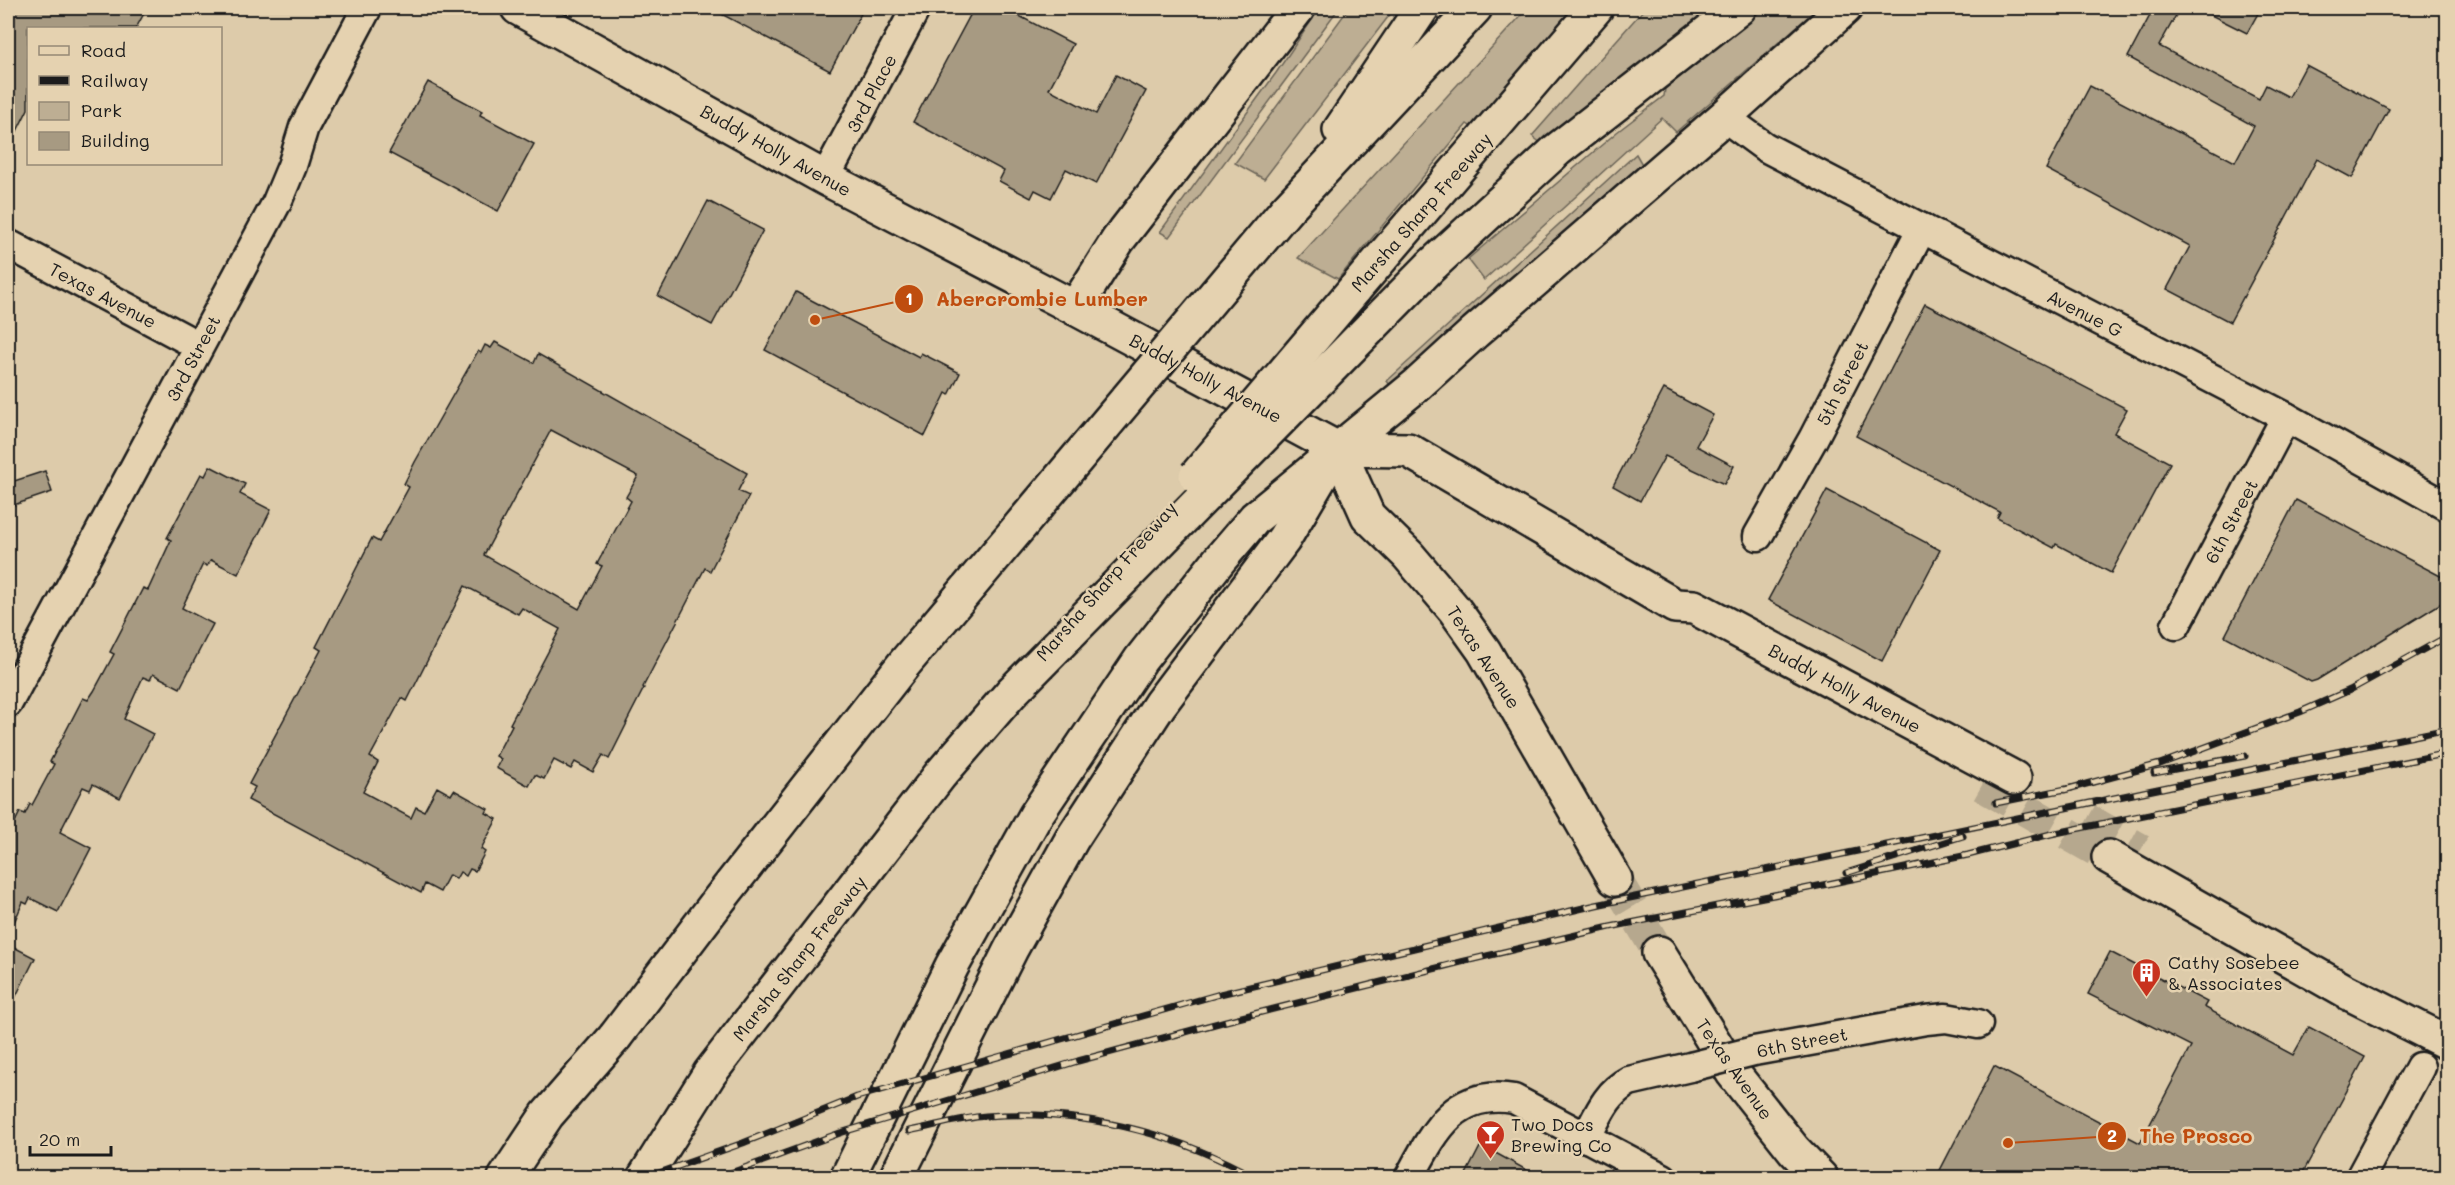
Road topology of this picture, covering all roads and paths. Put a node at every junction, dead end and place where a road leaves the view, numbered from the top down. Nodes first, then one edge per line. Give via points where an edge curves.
1 (367, 8) edge
2 (518, 8) edge
3 (916, 8) edge
4 (1298, 8) edge
5 (1422, 8) edge
6 (1475, 8) edge
7 (1596, 8) edge
8 (1739, 8) edge
9 (1845, 8) edge
10 (1724, 117) junction
11 (825, 178) junction
12 (1287, 209) junction
13 (1922, 228) junction
14 (8, 244) edge
15 (1075, 308) junction
16 (199, 346) junction
17 (2286, 417) junction
18 (1338, 449) junction
19 (2448, 507) edge
20 (1758, 536) dead end
21 (1674, 606) junction
22 (2176, 626) dead end
23 (1012, 692) junction
24 (8, 703) edge
25 (2014, 778) tunnel mouth
26 (1982, 785) tunnel mouth
27 (2141, 850) tunnel mouth
28 (2109, 857) tunnel mouth
29 (1615, 879) tunnel mouth
30 (1659, 953) tunnel mouth
31 (2448, 1018) edge
32 (1978, 1024) dead end
33 (615, 1036) junction
34 (2448, 1043) edge
35 (2420, 1066) dead end
36 (1586, 1138) junction
37 (505, 1178) edge
38 (530, 1178) edge
39 (644, 1178) edge
40 (848, 1178) edge
41 (896, 1178) edge
42 (1409, 1178) edge
43 (1664, 1178) edge
44 (1821, 1178) edge
45 (2360, 1178) edge

1 - 16 street, 3rd Street via 304,127 277,202
2 - 11 main road, Buddy Holly Avenue
3 - 11 street, 3rd Place
4 - 15 main road via 1118,240
5 - 12 main road
6 - 12 main road
7 - 23 main road, Marsha Sharp Freeway, bridge
8 - 23 main road, bridge via 1557,150 1432,265
9 - 10 main road
10 - 13 street, Avenue G via 1765,147
10 - 18 main road
11 - 15 main road, Buddy Holly Avenue
12 - 33 main road, bridge via 904,664
13 - 17 street, Avenue G
13 - 20 street, 5th Street
14 - 16 street, Texas Avenue
15 - 18 main road, Buddy Holly Avenue
16 - 24 street, 3rd Street
17 - 19 street, Avenue G
17 - 22 street, 6th Street
18 - 21 main road, Buddy Holly Avenue via 1408,450
18 - 29 main road, Texas Avenue via 1368,516 1408,555 1484,651
18 - 40 main road via 1255,518 1141,659 1080,747 1036,815 952,966
18 - 41 main road via 1284,539 1160,704 1072,839 1011,949
21 - 25 main road, Buddy Holly Avenue via 1694,607
21 - 26 main road, Buddy Holly Avenue via 1687,622
23 - 39 main road, Marsha Sharp Freeway via 940,775 710,1073
27 - 31 main road via 2278,929
28 - 34 main road via 2346,991
30 - 44 main road, Texas Avenue via 1733,1073
32 - 36 street, 6th Street, bridge via 1946,1018 1926,1020 1754,1051 1629,1081 1611,1093
33 - 37 main road via 547,1115
33 - 38 main road
35 - 45 street
36 - 42 street via 1514,1099 1479,1098 1436,1130
36 - 43 street

